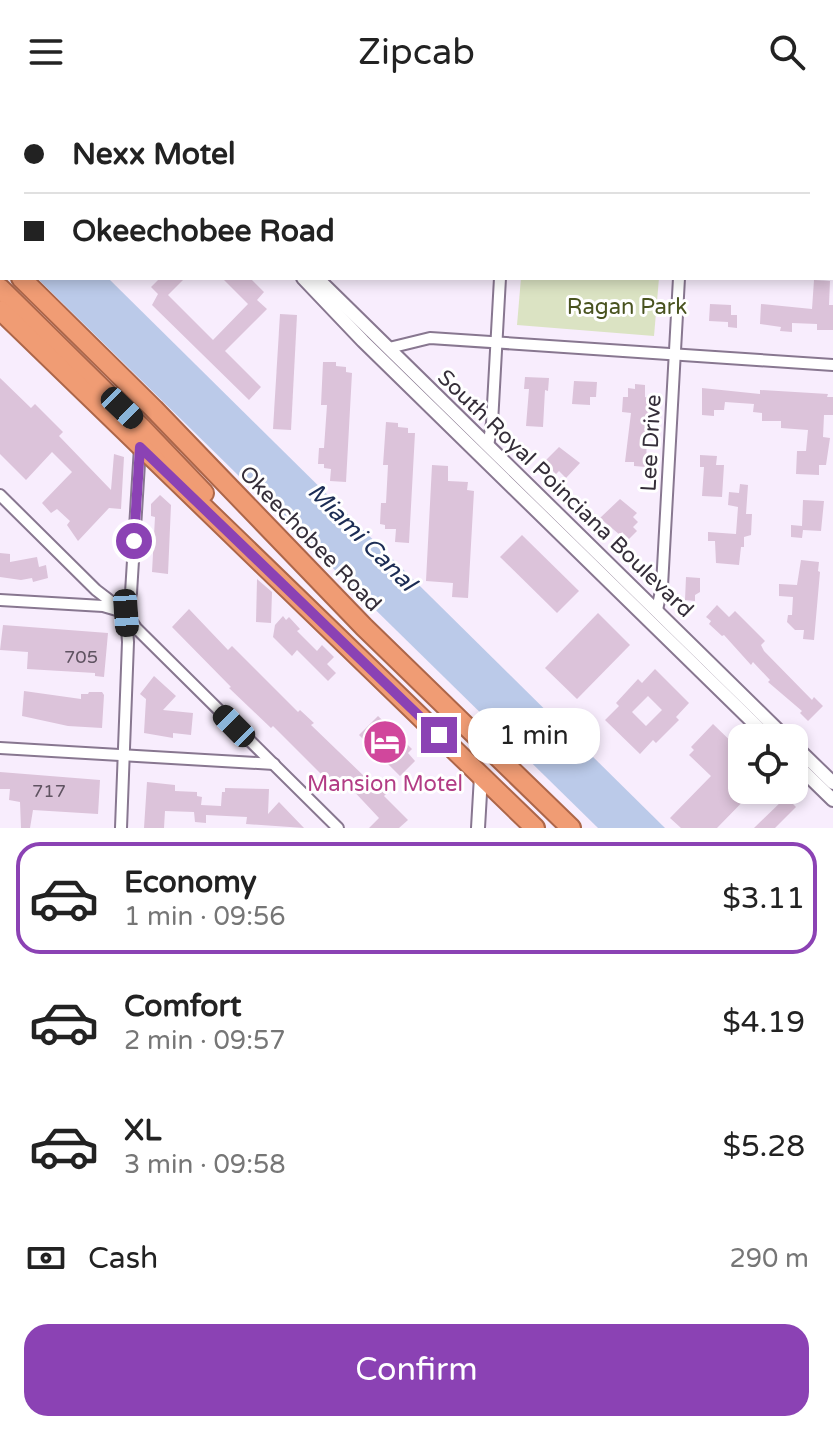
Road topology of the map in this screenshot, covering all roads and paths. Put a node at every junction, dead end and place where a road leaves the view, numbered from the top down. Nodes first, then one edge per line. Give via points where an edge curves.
1 (23, 280) edge
2 (500, 280) edge
3 (679, 280) edge
4 (316, 282) edge
5 (0, 288) edge
6 (0, 310) edge
7 (495, 342) junction
8 (389, 348) junction
9 (675, 353) junction
10 (833, 365) edge
11 (488, 446) junction
12 (140, 447) junction
13 (0, 495) edge
14 (0, 600) edge
15 (657, 610) junction
16 (126, 613) junction
17 (315, 614) junction
18 (755, 724) edge
19 (772, 724) edge
20 (0, 748) edge
21 (125, 754) junction
22 (808, 760) edge
23 (274, 764) junction
24 (808, 771) edge
25 (481, 776) junction
26 (831, 785) edge
27 (121, 828) edge
28 (338, 828) edge
29 (478, 828) edge
30 (535, 828) edge
31 (571, 828) edge

1 - 31 highway, Okeechobee Road via 364,627
2 - 7 street
3 - 9 street, Lee Drive
4 - 8 street, South Royal Poinciana Boulevard
4 - 18 street, South Royal Poinciana Boulevard via 363,341
5 - 17 highway via 142,428
6 - 12 highway
7 - 8 street via 430,338
7 - 9 street
7 - 11 street
8 - 11 street, South Royal Poinciana Boulevard
9 - 10 street
9 - 15 street, Lee Drive
11 - 15 street, South Royal Poinciana Boulevard
12 - 16 street
12 - 17 highway
13 - 16 street
14 - 16 street via 103,606
15 - 19 street, South Royal Poinciana Boulevard
16 - 21 street
16 - 23 street
17 - 25 highway
20 - 21 street
21 - 23 street
21 - 27 street
22 - 26 street
23 - 28 street
24 - 26 street
25 - 29 street
25 - 30 highway

